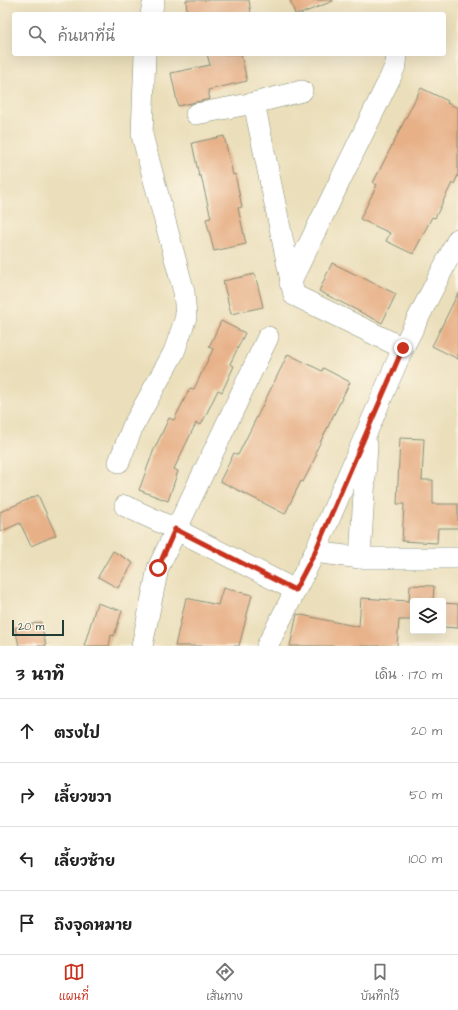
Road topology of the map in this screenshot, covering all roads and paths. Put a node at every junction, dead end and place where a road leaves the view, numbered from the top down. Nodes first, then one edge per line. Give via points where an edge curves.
1 (154, 0) edge
2 (151, 12) edge
3 (145, 56) edge
4 (397, 56) edge
5 (302, 91) dead end
6 (254, 103) junction
7 (196, 114) dead end
8 (458, 239) edge
9 (290, 283) junction
10 (268, 336) dead end
11 (403, 348) junction
12 (368, 431) junction
13 (119, 462) dead end
14 (125, 506) dead end
15 (175, 529) junction
16 (315, 552) junction
17 (360, 558) junction
18 (458, 558) edge
19 (295, 590) junction
20 (142, 646) edge
21 (267, 646) edge

1 - 2 street
3 - 13 street via 142,134 184,292 186,317 174,352 133,426
4 - 9 street via 390,78
5 - 6 street
6 - 7 street
6 - 9 street
8 - 11 street
9 - 11 street via 294,295
10 - 15 street
11 - 12 street
12 - 16 street
12 - 17 street
14 - 15 street
15 - 19 street
15 - 20 street via 158,568
16 - 17 street
16 - 19 street
17 - 18 street
19 - 21 street

